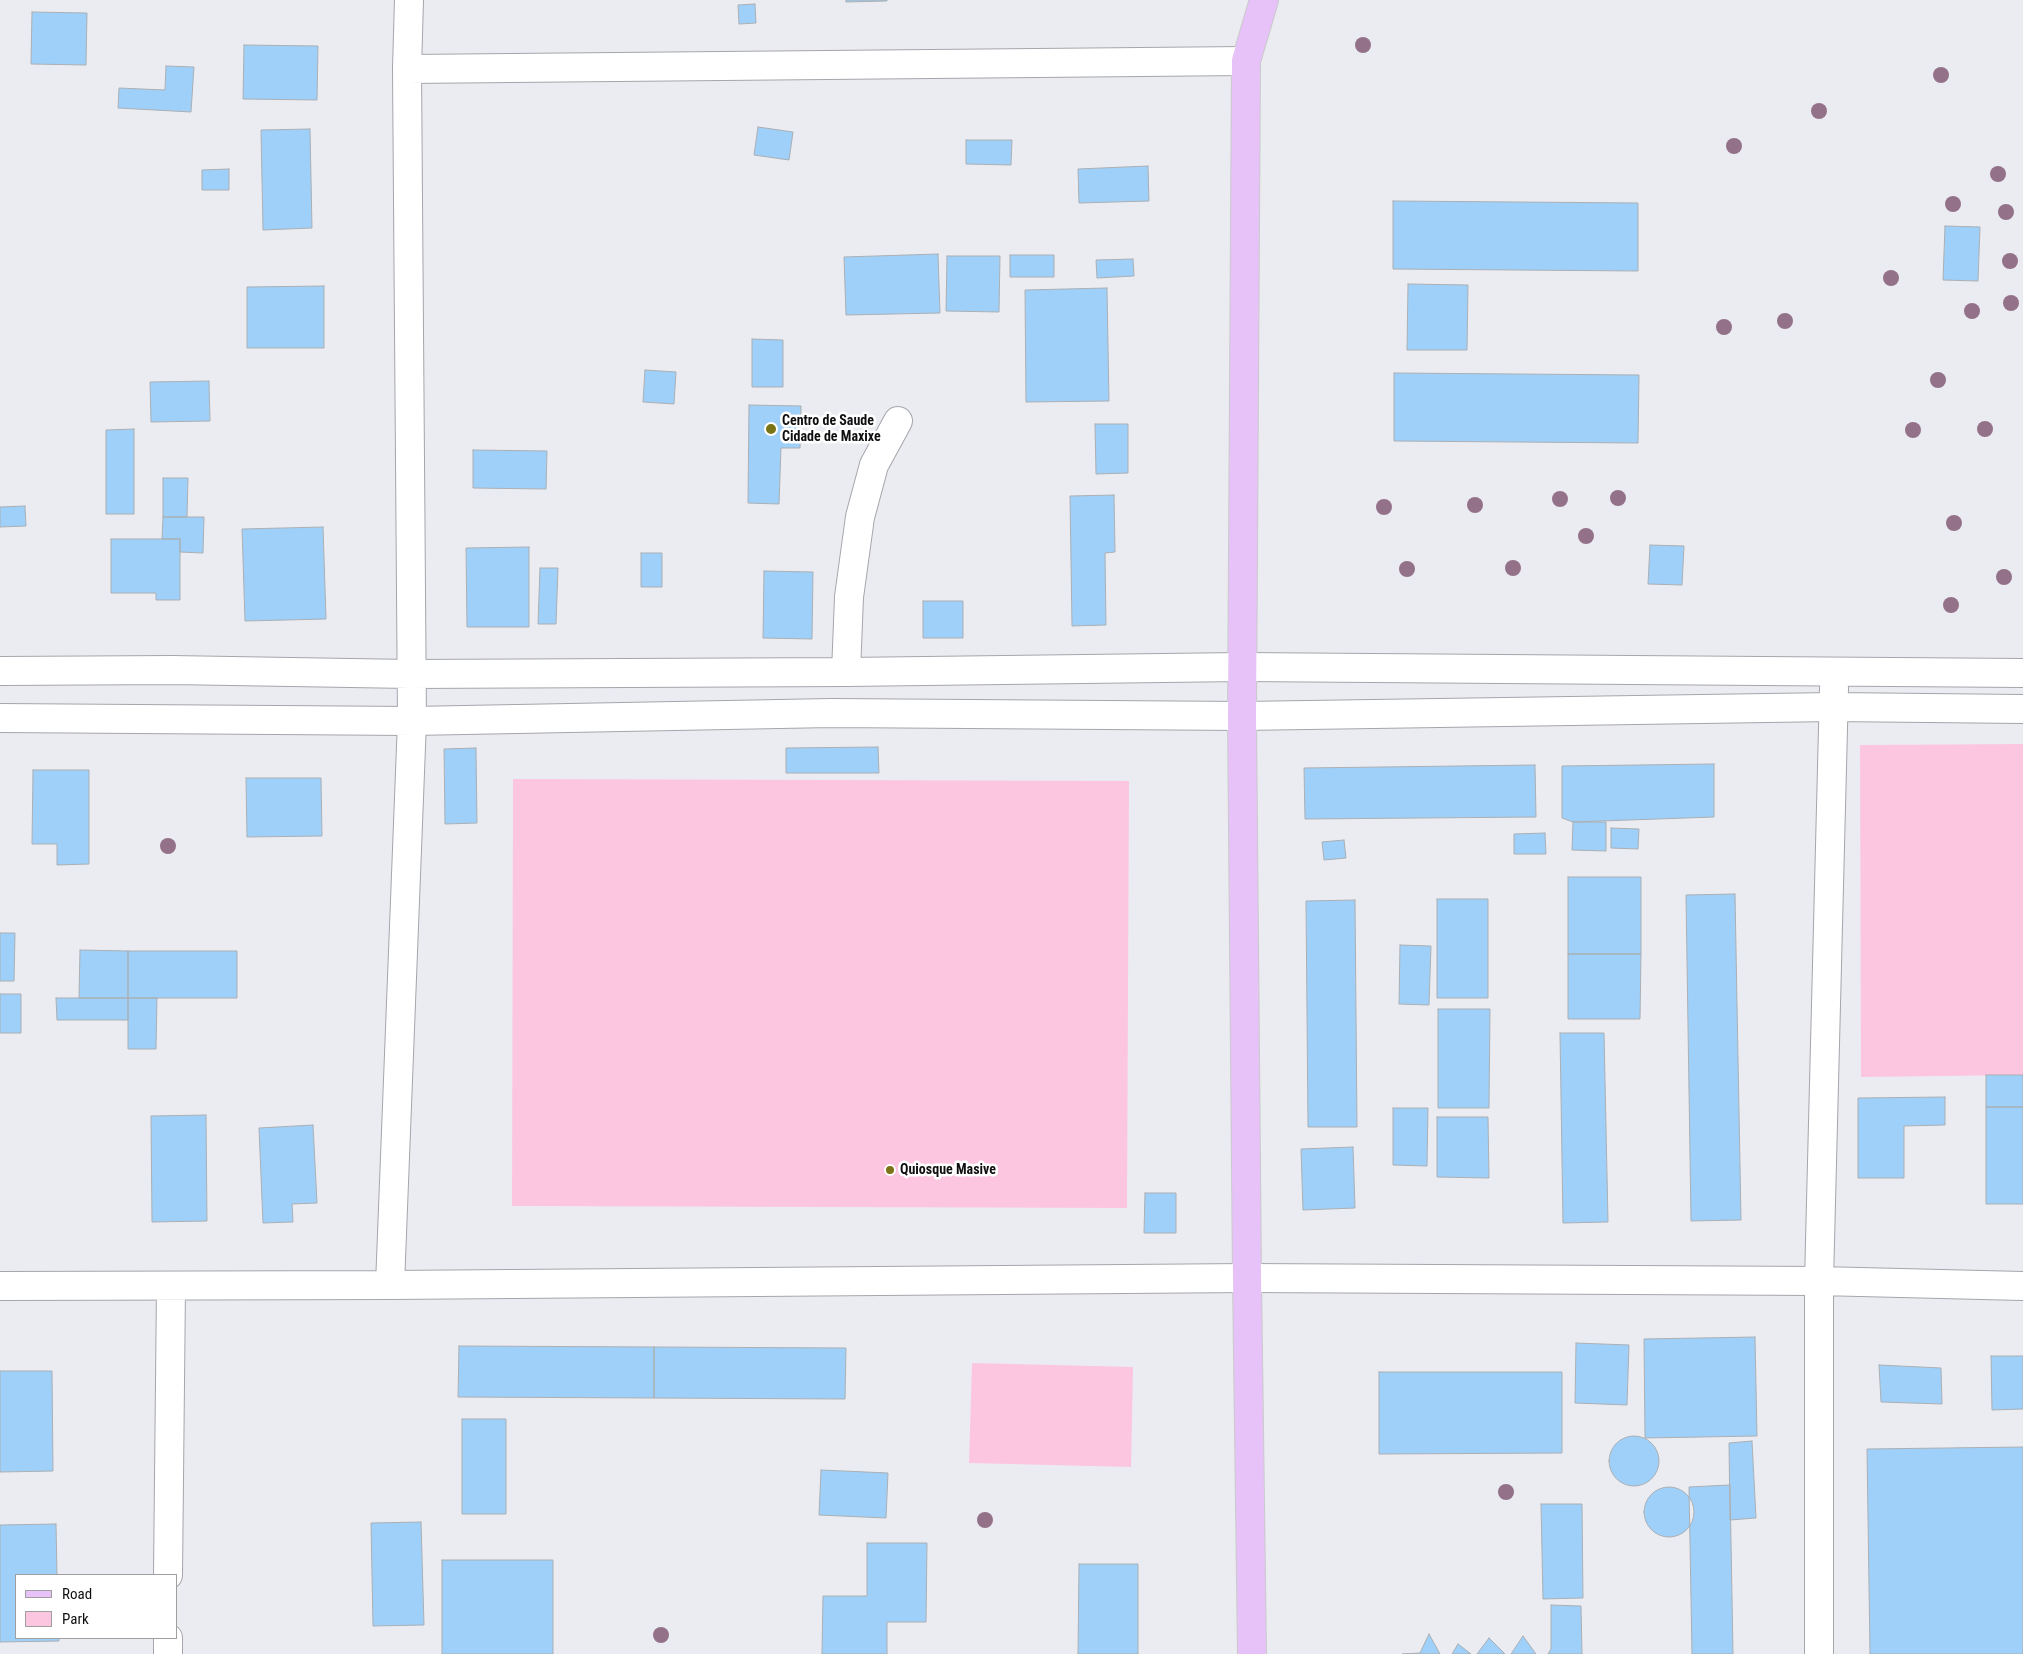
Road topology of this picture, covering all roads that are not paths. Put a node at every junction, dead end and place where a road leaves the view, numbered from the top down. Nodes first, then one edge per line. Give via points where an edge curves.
1 (409, 0) edge
2 (1264, 0) edge
3 (1246, 61) junction
4 (407, 70) junction
5 (898, 421) dead end
6 (1242, 667) junction
7 (0, 671) edge
8 (846, 672) junction
9 (2023, 672) edge
10 (1834, 673) junction
11 (410, 674) junction
12 (1833, 706) junction
13 (2023, 709) edge
14 (1242, 716) junction
15 (0, 718) edge
16 (412, 721) junction
17 (1247, 1278) junction
18 (1819, 1281) junction
19 (390, 1285) junction
20 (0, 1286) edge
21 (171, 1286) junction
22 (2023, 1286) edge
23 (168, 1574) edge
24 (168, 1639) edge
25 (168, 1654) edge
26 (1252, 1654) edge
27 (1819, 1654) edge

1 - 4 street
2 - 3 main road
3 - 4 street
3 - 6 main road
4 - 11 street
5 - 8 street via 874,465 860,517 849,597
6 - 8 street
6 - 10 street
6 - 14 main road
7 - 11 street
8 - 11 street
9 - 10 street
10 - 12 street
11 - 16 street
12 - 13 street
12 - 14 street
12 - 18 street
14 - 16 street via 832,713
14 - 17 main road
15 - 16 street
16 - 19 street
17 - 18 street
17 - 19 street
17 - 26 main road
18 - 22 street
18 - 27 street
19 - 21 street
20 - 21 street
21 - 23 street
24 - 25 street

